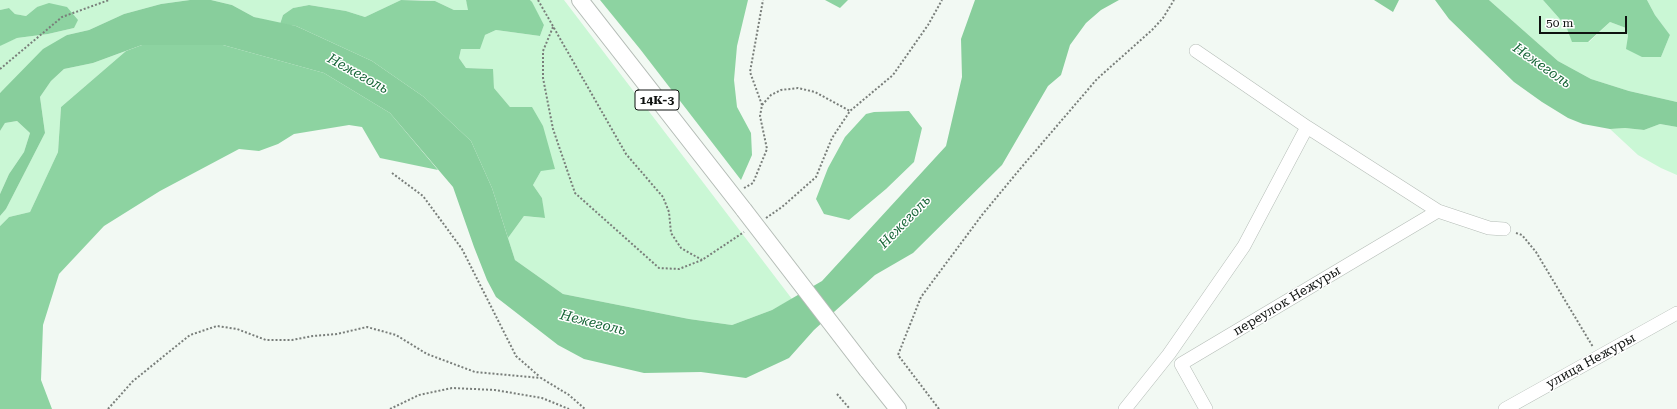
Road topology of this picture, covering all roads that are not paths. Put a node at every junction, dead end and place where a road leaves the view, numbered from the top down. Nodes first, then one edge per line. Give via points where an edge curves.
1 (580, 0) edge
2 (1196, 51) dead end
3 (1307, 127) junction
4 (1438, 211) junction
5 (1504, 229) road end
6 (1677, 313) edge
7 (1170, 354) junction
8 (1181, 364) junction
9 (898, 409) edge
10 (1125, 409) edge
11 (1206, 409) edge
12 (1505, 409) edge

1 - 9 main road, 14К-3, bridge
2 - 3 street
3 - 4 street
3 - 7 street via 1244,246
4 - 5 street via 1489,228
4 - 8 street, переулок Нежуры
6 - 12 street, улица Нежуры
7 - 8 street
7 - 10 street
8 - 11 street

